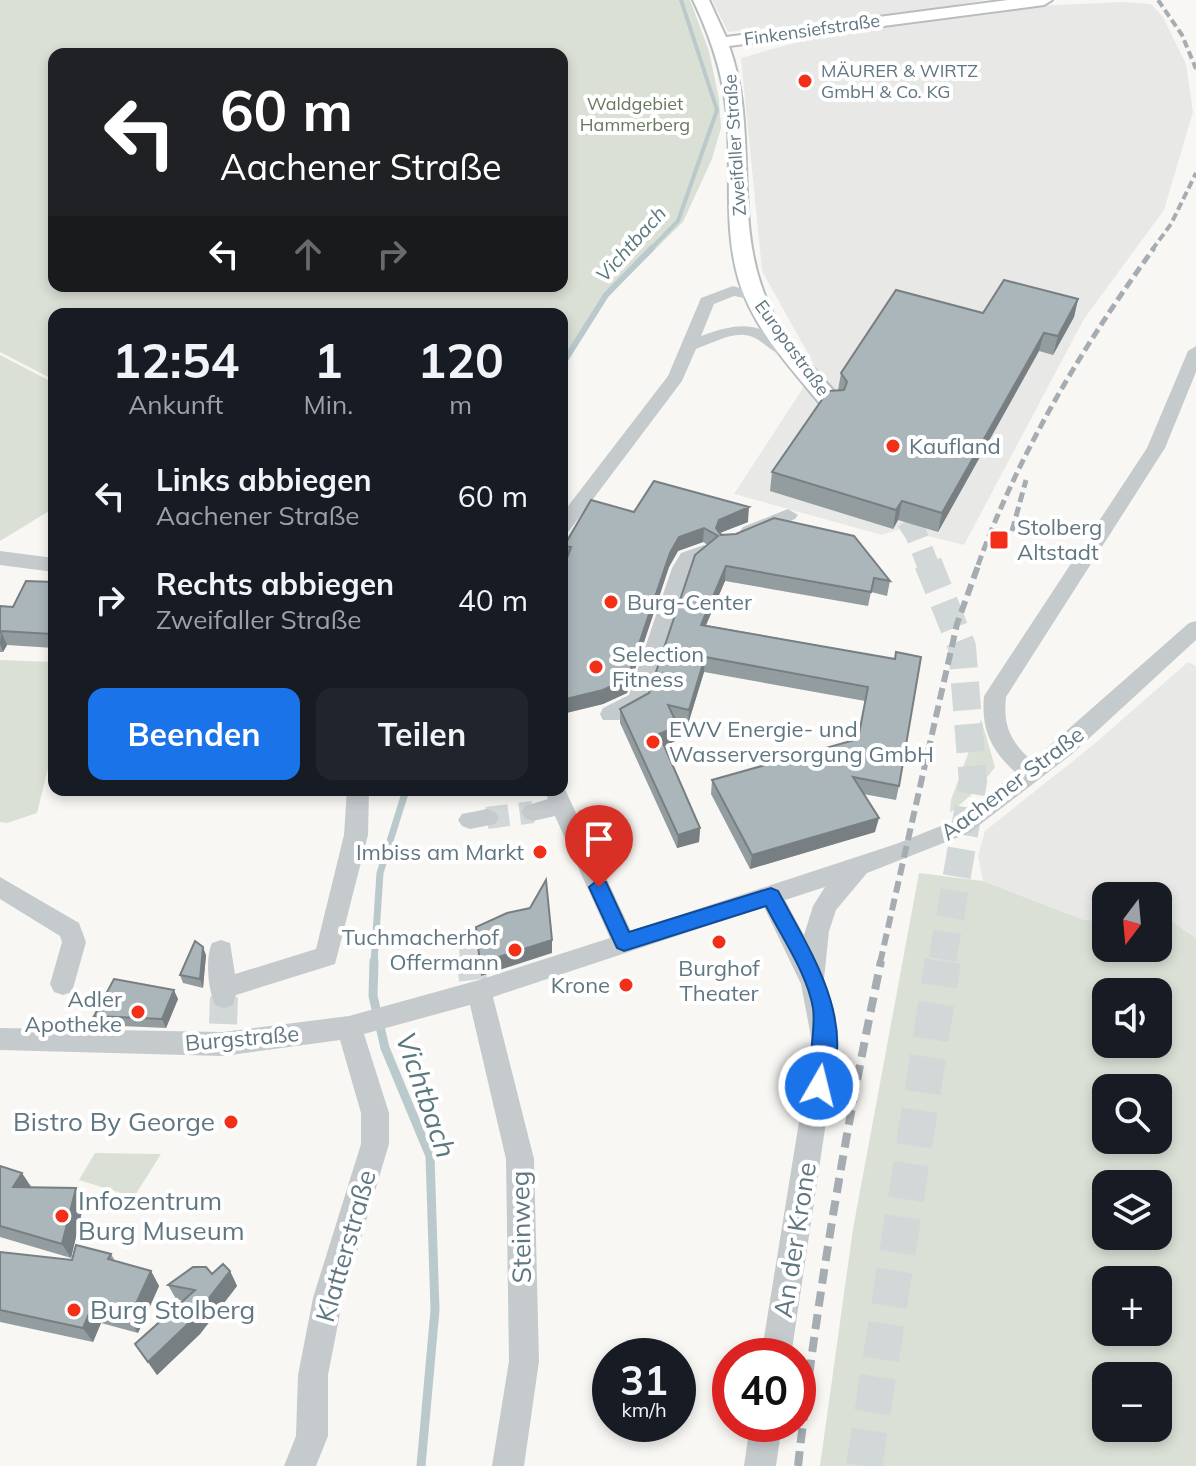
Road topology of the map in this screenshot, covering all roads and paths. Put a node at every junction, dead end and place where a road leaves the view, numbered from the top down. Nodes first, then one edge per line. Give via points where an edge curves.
1 (701, 0) edge
2 (1044, 0) edge
3 (723, 42) junction
4 (754, 295) junction
5 (691, 345) junction
6 (1196, 351) edge
7 (796, 359) junction
8 (831, 402) edge
9 (788, 515) dead end
10 (568, 519) edge
11 (727, 541) edge
12 (704, 551) edge
13 (0, 558) edge
14 (48, 564) edge
15 (1196, 628) edge
16 (611, 714) dead end
17 (1030, 772) junction
18 (358, 796) edge
19 (559, 798) edge
20 (533, 812) tunnel mouth
21 (869, 863) junction
22 (0, 887) edge
23 (771, 897) junction
24 (624, 942) junction
25 (221, 950) dead end
26 (813, 977) junction
27 (63, 984) dead end
28 (475, 988) junction
29 (358, 1025) junction
30 (0, 1039) edge
31 (779, 1338) edge
32 (763, 1442) edge
33 (300, 1466) edge
34 (508, 1466) edge
35 (760, 1466) edge

1 - 3 main road, Zweifaller Straße
2 - 3 main road, Finkensiefstraße
3 - 4 main road, Zweifaller Straße via 735,103 742,236
4 - 5 street via 704,314
4 - 7 main road, Europastraße
5 - 7 street via 729,329 754,331
5 - 10 street via 657,406
6 - 17 street via 1156,448 995,696 991,720 1000,745
7 - 8 main road, Europastraße
9 - 11 street
12 - 16 street via 688,558 682,568 638,700
13 - 14 street
15 - 17 street, Aachener Straße
17 - 21 street, Aachener Straße via 961,827
18 - 25 street via 356,835 326,957 274,970 224,993
19 - 20 street
19 - 24 street
21 - 23 street, Aachener Straße
21 - 26 street via 832,890 816,924
22 - 27 street via 70,930 74,942
23 - 24 street, Aachener Straße
23 - 26 street, An der Krone
24 - 28 street, Aachener Straße
26 - 31 street, An der Krone via 823,1006 825,1042
28 - 29 street, Burgstraße
28 - 34 street, Steinweg via 520,1159 524,1361
29 - 30 street, Burgstraße
29 - 33 street, Klatterstraße via 375,1113 375,1144 328,1298 313,1375 312,1436
32 - 35 street

